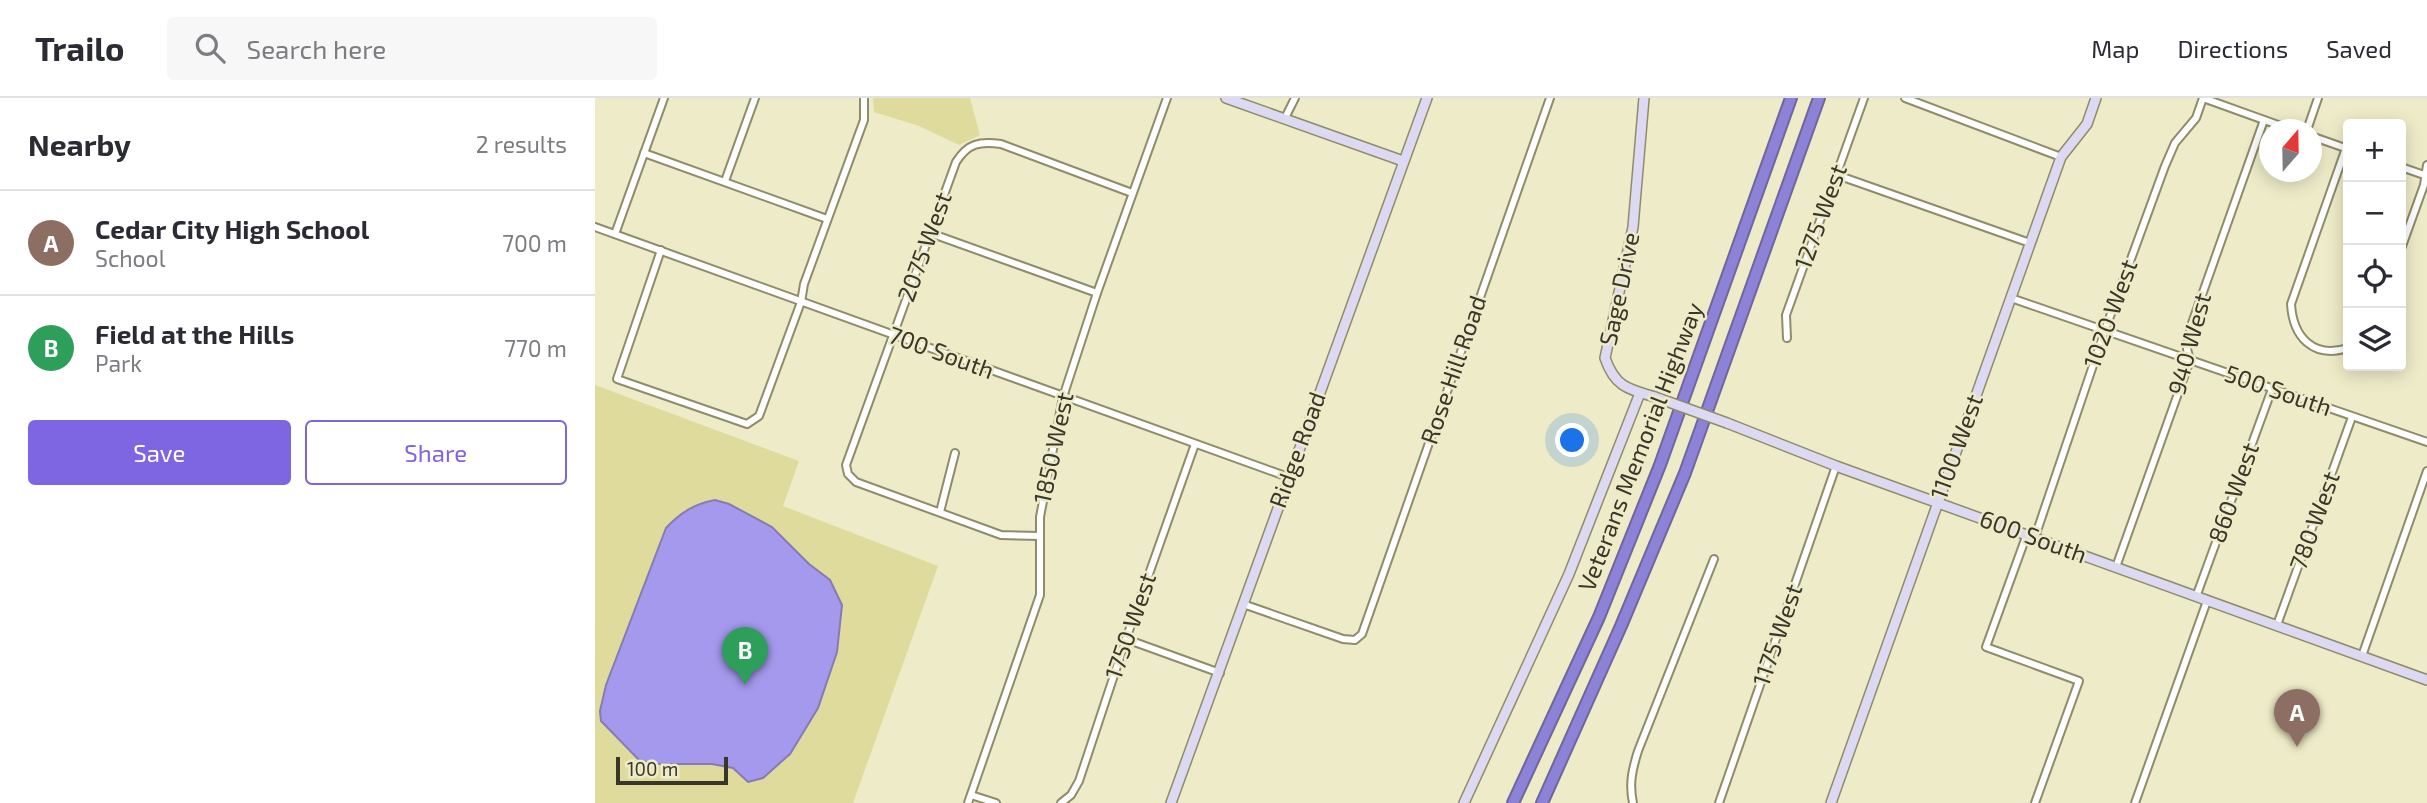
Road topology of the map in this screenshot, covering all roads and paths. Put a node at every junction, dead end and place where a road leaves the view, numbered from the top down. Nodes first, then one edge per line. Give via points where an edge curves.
1 (664, 98) edge
2 (755, 98) edge
3 (864, 98) edge
4 (1167, 98) edge
5 (1226, 98) edge
6 (1295, 98) edge
7 (1427, 98) edge
8 (1550, 98) edge
9 (1644, 98) edge
10 (1791, 98) edge
11 (1819, 98) edge
12 (1864, 98) edge
13 (1905, 98) edge
14 (2096, 98) edge
15 (2203, 98) edge
16 (2318, 98) edge
17 (1285, 118) junction
18 (2262, 119) edge
19 (2311, 119) edge
20 (2259, 137) edge
21 (2322, 139) edge
22 (2343, 147) edge
23 (644, 153) junction
24 (2061, 157) junction
25 (2343, 159) edge
26 (1403, 161) junction
27 (2427, 165) edge
28 (2406, 169) edge
29 (1837, 175) junction
30 (2426, 176) edge
31 (725, 181) junction
32 (1132, 193) junction
33 (827, 219) junction
34 (595, 226) edge
35 (930, 233) junction
36 (615, 234) junction
37 (2030, 243) junction
38 (2402, 245) edge
39 (661, 250) junction
40 (1097, 293) junction
41 (2011, 298) junction
42 (801, 302) junction
43 (2105, 330) junction
44 (894, 335) junction
45 (1787, 338) dead end
46 (2343, 349) edge
47 (2190, 360) junction
48 (2271, 389) junction
49 (1640, 393) junction
50 (1063, 397) junction
51 (2352, 417) junction
52 (2427, 442) edge
53 (1195, 444) junction
54 (955, 453) dead end
55 (1836, 467) junction
56 (2427, 471) edge
57 (1288, 477) junction
58 (1938, 502) junction
59 (940, 513) junction
60 (1039, 536) junction
61 (2031, 536) junction
62 (1714, 559) dead end
63 (2116, 568) junction
64 (2196, 597) junction
65 (2207, 601) junction
66 (1243, 604) junction
67 (2277, 625) junction
68 (1126, 639) junction
69 (2362, 656) junction
70 (1220, 673) junction
71 (2427, 680) edge
72 (971, 795) junction
73 (968, 803) edge
74 (996, 803) edge
75 (1061, 803) edge
76 (1171, 803) edge
77 (1464, 803) edge
78 (1513, 803) edge
79 (1542, 803) edge
80 (1633, 803) edge
81 (1719, 803) edge
82 (1831, 803) edge
83 (2035, 803) edge
84 (2135, 803) edge

1 - 23 street
2 - 31 street
3 - 33 street via 864,120
4 - 32 street, 1850 West
5 - 17 street
6 - 17 street
7 - 26 street, Ridge Road
8 - 66 street, Rose Hill Road via 1362,634 1355,640 1343,639
9 - 49 street, Sage Drive via 1633,227 1605,358 1620,385
10 - 78 highway, Veterans Memorial Highway via 1660,465 1599,617
11 - 79 highway, Veterans Memorial Highway via 1685,473
12 - 29 street, 1275 West
13 - 24 street
14 - 24 street, 1100 West via 2087,124
15 - 18 street
15 - 43 street, 1020 West via 2196,118 2175,143 2165,166
16 - 19 street
17 - 26 street
20 - 47 street, 940 West via 2191,326
21 - 22 street
23 - 31 street
23 - 36 street
24 - 37 street, 1100 West
25 - 46 street via 2291,303 2295,329 2303,339 2329,351
26 - 57 street, Ridge Road
27 - 30 street
28 - 30 street
29 - 37 street
29 - 45 street, 1275 West via 1786,315
30 - 38 street
31 - 33 street
32 - 35 street, 2075 West via 1001,144 973,144 956,162
32 - 40 street, 1850 West
33 - 42 street
34 - 36 street, 700 South
35 - 40 street
35 - 44 street, 2075 West
36 - 39 street, 700 South
37 - 41 street, 1100 West
39 - 42 street, 700 South
39 - 42 street via 617,379 747,425 759,416
40 - 50 street, 1850 West
41 - 43 street, 500 South
41 - 58 street, 1100 West
42 - 44 street, 700 South
43 - 47 street, 500 South
43 - 61 street, 1020 West
44 - 50 street, 700 South
44 - 59 street, 2075 West via 846,465 848,474 856,482
47 - 48 street, 500 South
47 - 63 street, 940 West
48 - 51 street, 500 South
48 - 64 street, 860 West
49 - 55 street, 600 South, bridge
49 - 77 street via 1569,573
50 - 53 street, 700 South
50 - 60 street, 1850 West
51 - 52 street, 500 South
51 - 67 street, 780 West
53 - 57 street, 700 South
53 - 68 street, 1750 West
54 - 59 street
55 - 58 street, 600 South
55 - 81 street, 1175 West
56 - 69 street
57 - 66 street, Ridge Road
58 - 61 street, 600 South
58 - 82 street, 1100 West
59 - 60 street via 1001,535
60 - 72 street, 1850 West via 1040,595
61 - 63 street, 600 South
61 - 83 street, 1020 West via 1986,647 2079,681
62 - 80 street via 1638,751 1631,774
63 - 64 street, 600 South
64 - 65 street, 600 South
65 - 67 street, 600 South
65 - 84 street
66 - 70 street, Ridge Road
67 - 69 street, 600 South
68 - 70 street
68 - 75 street, 1750 West via 1080,781
69 - 71 street, 600 South
70 - 76 street, Ridge Road
72 - 73 street, 1850 West
72 - 74 street

